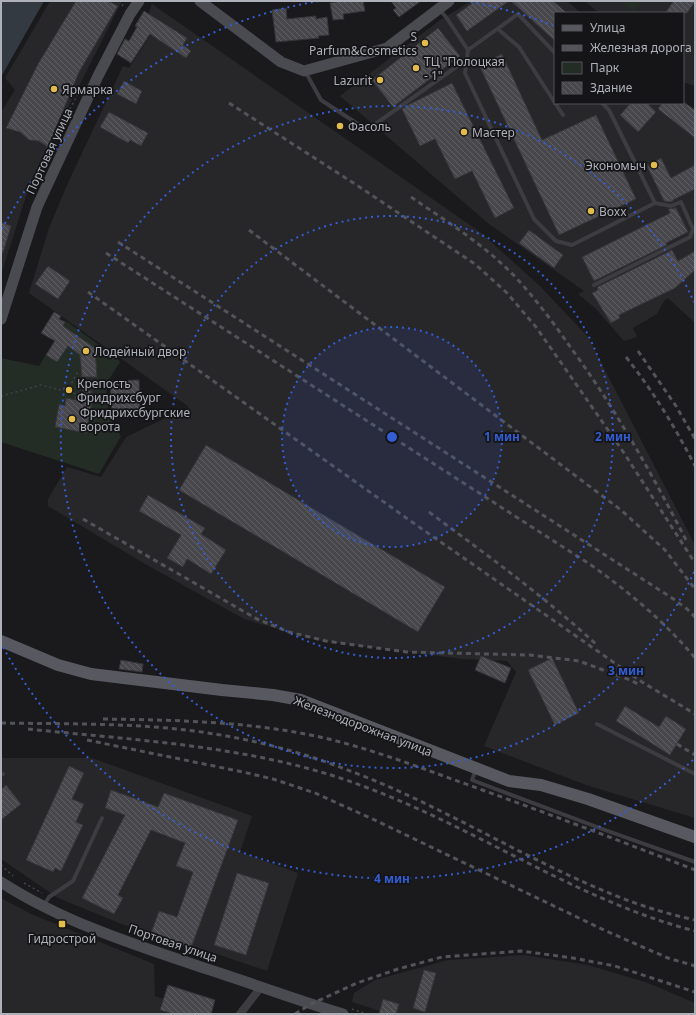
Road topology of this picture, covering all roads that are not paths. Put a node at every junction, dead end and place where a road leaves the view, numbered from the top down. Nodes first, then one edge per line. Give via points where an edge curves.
1 (139, 1) edge
2 (200, 1) edge
3 (449, 1) edge
4 (439, 9) junction
5 (498, 29) junction
6 (468, 50) junction
7 (554, 52) edge
8 (466, 60) junction
9 (304, 71) junction
10 (554, 101) edge
11 (556, 104) edge
12 (603, 104) edge
13 (563, 115) dead end
14 (655, 203) junction
15 (693, 222) edge
16 (594, 286) dead end
17 (1, 319) edge
18 (1, 641) edge
19 (597, 724) dead end
20 (476, 769) junction
21 (695, 774) edge
22 (102, 818) dead end
23 (695, 837) edge
24 (695, 862) edge
25 (1, 882) edge
26 (43, 907) junction
27 (261, 987) junction
28 (240, 1014) edge
29 (343, 1014) edge

1 - 17 main road, Портовая улица via 98,76 36,207
2 - 9 main road via 281,62
3 - 4 main road
4 - 6 lane
4 - 9 main road via 387,48
5 - 6 lane
5 - 7 lane via 518,14
5 - 10 lane via 519,47
6 - 8 lane
8 - 9 lane via 367,130 322,100
8 - 14 lane via 465,73 534,219 556,242 572,245
11 - 13 lane
12 - 14 lane via 609,110
14 - 15 lane via 671,206 682,202
15 - 16 lane via 690,237
18 - 20 main road, Железнодорожная улица via 58,665 91,674 301,700
19 - 21 lane
20 - 23 main road, Железнодорожная улица via 509,781 541,785 588,798
20 - 24 lane via 472,780
22 - 26 lane via 73,881 49,898
25 - 26 main road, Портовая улица
26 - 27 main road, Портовая улица via 97,930
27 - 28 street
27 - 29 main road, Портовая улица

